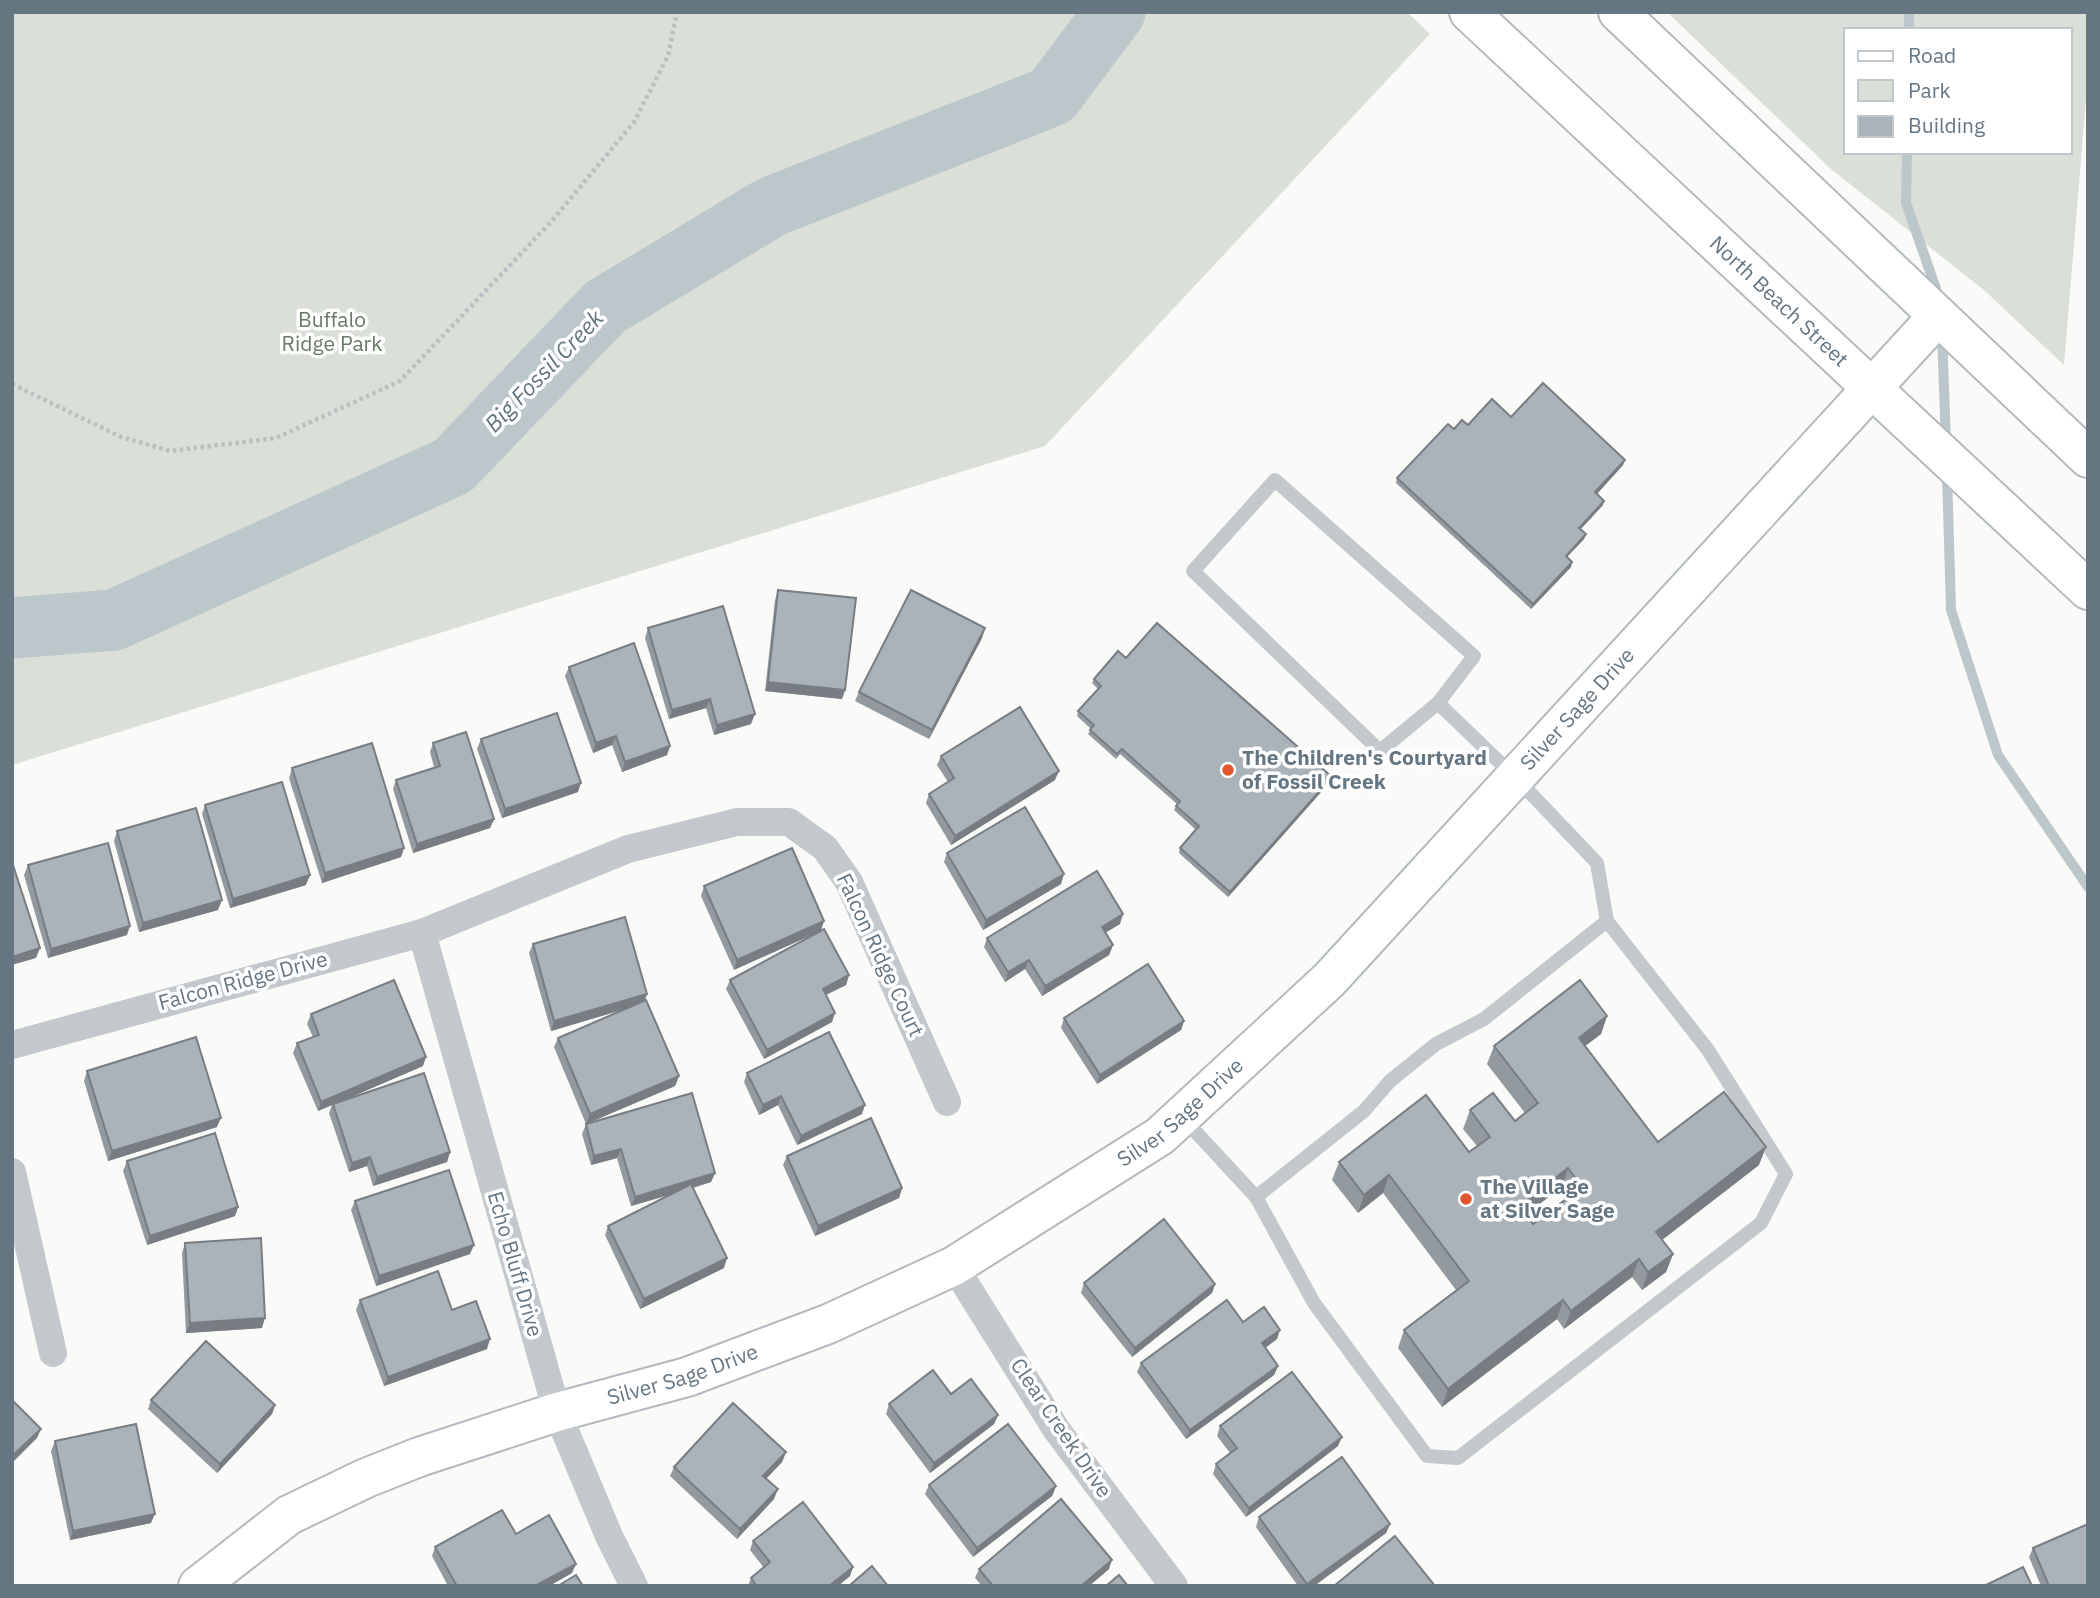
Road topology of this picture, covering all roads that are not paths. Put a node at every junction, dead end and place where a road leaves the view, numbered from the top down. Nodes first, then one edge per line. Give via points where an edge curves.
1 (1618, 12) edge
2 (1474, 17) edge
3 (1938, 316) junction
4 (1872, 388) junction
5 (2082, 452) edge
6 (2088, 590) edge
7 (1438, 703) junction
8 (1515, 777) junction
9 (473, 913) joint
10 (1607, 921) junction
11 (422, 933) junction
12 (12, 1045) edge
13 (947, 1102) dead end
14 (1182, 1116) junction
15 (12, 1172) edge
16 (1256, 1197) junction
17 (954, 1266) junction
18 (53, 1353) dead end
19 (557, 1412) junction
20 (198, 1586) edge
21 (634, 1586) edge
22 (1174, 1586) edge

1 - 3 street
2 - 4 street, North Beach Street
3 - 4 street, Silver Sage Drive
3 - 5 street
4 - 6 street, North Beach Street
4 - 8 street, Silver Sage Drive
7 - 7 lane via 1474,656 1275,480 1193,571 1380,751
7 - 8 lane
8 - 10 lane via 1597,863
8 - 14 street, Silver Sage Drive via 1329,980
9 - 11 street, Falcon Ridge Drive
9 - 13 street, Falcon Ridge Court via 628,849 737,822 789,822 825,848 849,882
10 - 16 lane via 1484,1019 1436,1044 1390,1081 1364,1111
10 - 16 lane via 1708,1050 1786,1174 1761,1223 1458,1458 1427,1456 1314,1303
11 - 12 street, Falcon Ridge Drive
11 - 19 street, Echo Bluff Drive
14 - 16 lane
14 - 17 street, Silver Sage Drive via 1160,1136
15 - 18 street
17 - 19 street, Silver Sage Drive via 828,1324 687,1377
17 - 22 street, Clear Creek Drive via 1056,1429
19 - 20 street, Silver Sage Drive via 419,1457 289,1515
19 - 21 street, Echo Bluff Drive

